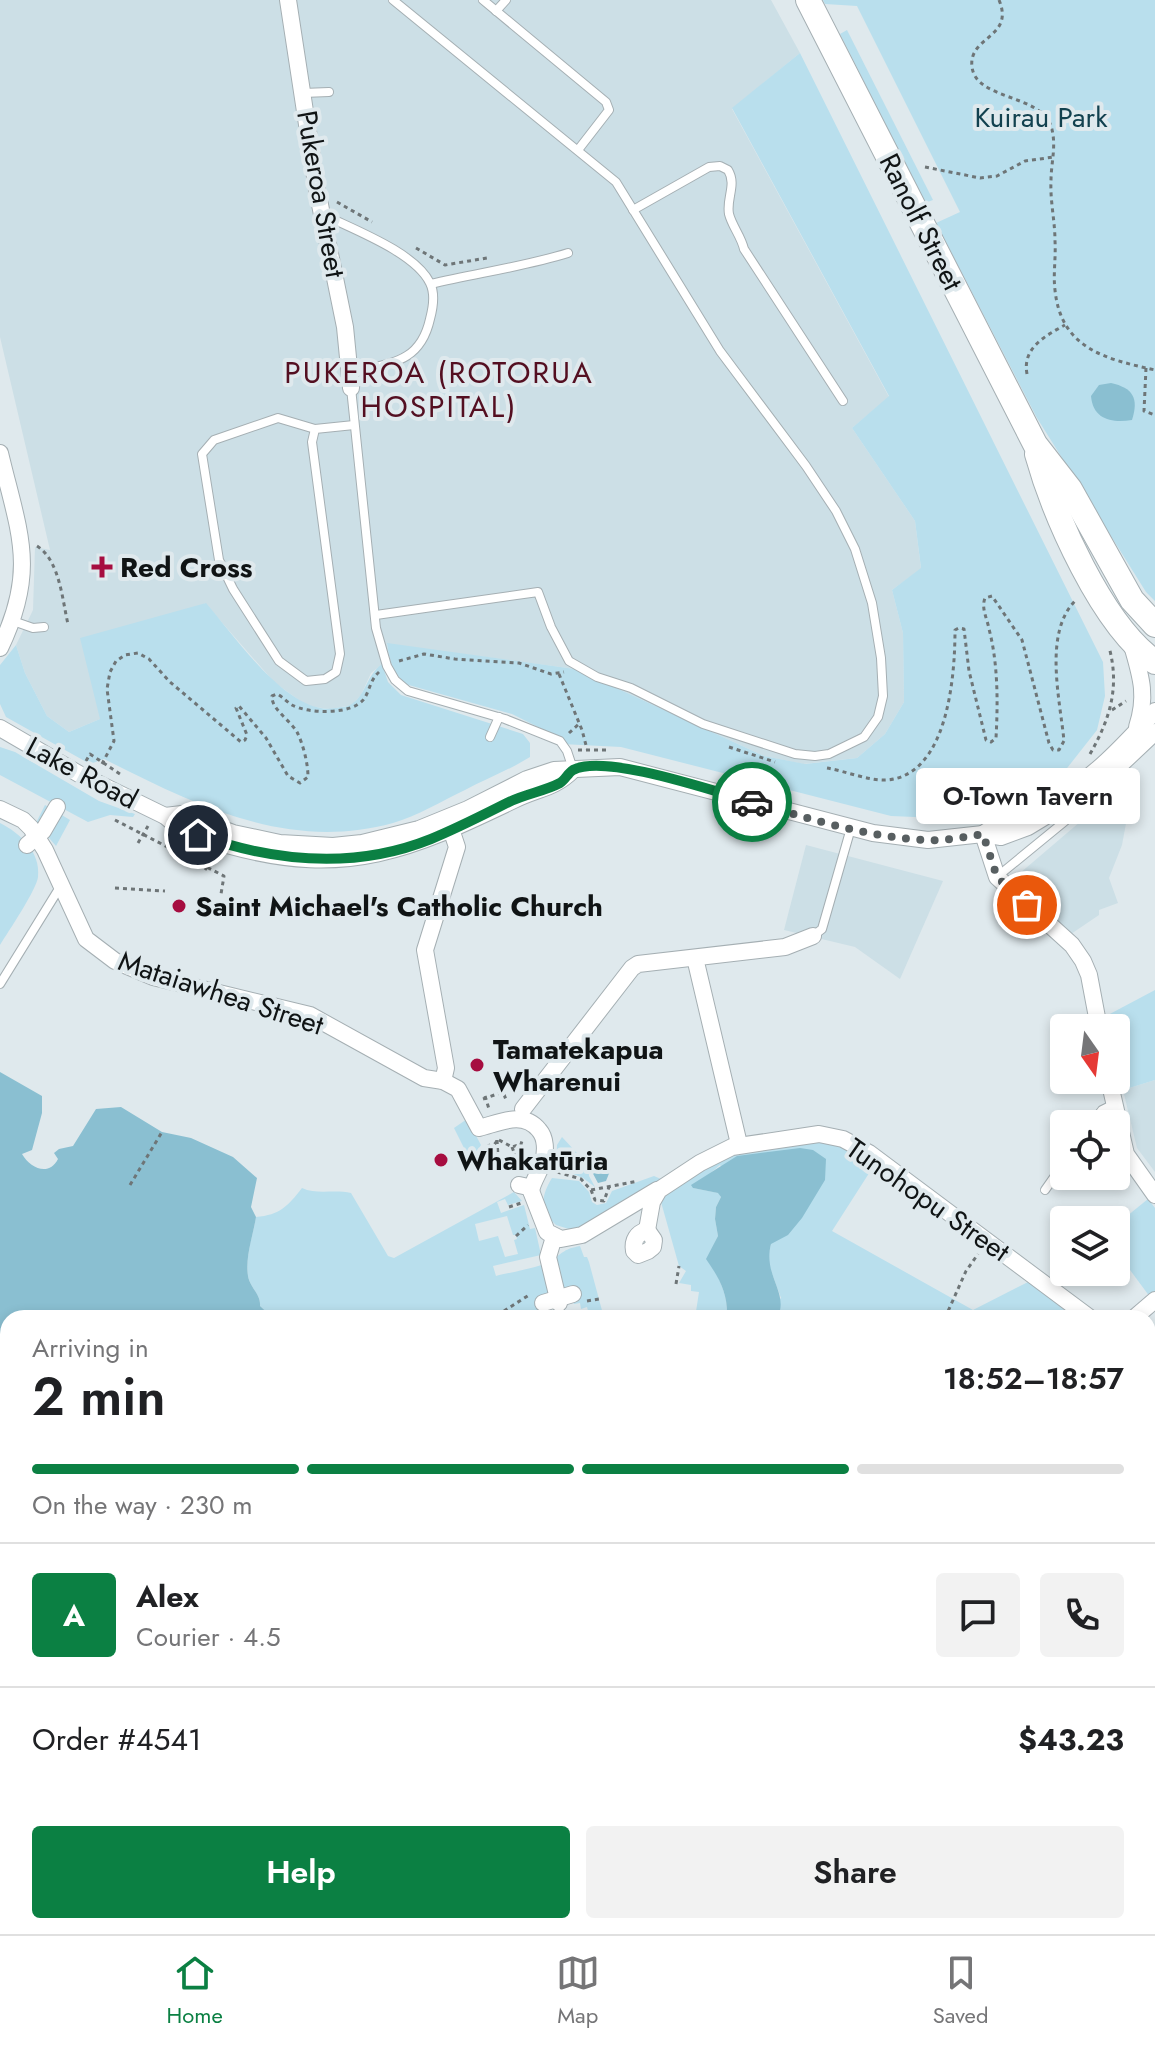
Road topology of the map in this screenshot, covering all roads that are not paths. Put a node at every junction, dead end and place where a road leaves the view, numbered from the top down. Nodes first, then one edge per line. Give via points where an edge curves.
1 (288, 0) edge
2 (393, 0) edge
3 (483, 0) edge
4 (506, 0) edge
5 (808, 0) edge
6 (496, 11) junction
7 (329, 92) dead end
8 (303, 93) junction
9 (578, 150) junction
10 (633, 210) junction
11 (322, 213) junction
12 (568, 253) dead end
13 (431, 284) junction
14 (351, 380) junction
15 (843, 401) dead end
16 (354, 425) junction
17 (315, 429) junction
18 (1035, 444) junction
19 (0, 453) edge
20 (376, 615) junction
21 (13, 621) junction
22 (1155, 625) edge
23 (44, 627) dead end
24 (1119, 641) junction
25 (0, 648) edge
26 (1155, 662) edge
27 (1155, 711) edge
28 (499, 717) junction
29 (0, 728) edge
30 (1136, 732) junction
31 (1155, 732) edge
32 (490, 737) dead end
33 (573, 770) junction
34 (1081, 789) junction
35 (57, 807) dead end
36 (0, 809) edge
37 (449, 824) junction
38 (851, 828) junction
39 (983, 834) junction
40 (32, 841) junction
41 (997, 877) junction
42 (61, 886) junction
43 (813, 936) joint
44 (695, 958) junction
45 (0, 984) edge
46 (1096, 1014) edge
47 (443, 1081) junction
48 (1112, 1094) edge
49 (1114, 1104) junction
50 (519, 1109) junction
51 (1102, 1110) edge
52 (739, 1144) junction
53 (1050, 1183) edge
54 (665, 1185) junction
55 (1045, 1190) dead end
56 (1155, 1195) edge
57 (647, 1230) dead end
58 (554, 1237) junction
59 (558, 1300) road end
60 (1079, 1310) edge

1 - 8 street, Pukeroa Street
2 - 9 lane
3 - 6 lane
4 - 6 lane
5 - 18 main road, Ranolf Street
6 - 9 lane via 606,102 609,110
7 - 8 lane
8 - 11 street, Pukeroa Street
9 - 10 lane via 616,182
10 - 15 lane via 709,167 728,170 733,185 729,213 744,249
10 - 20 lane via 720,351 836,511 855,549 872,603 881,658 878,717 864,737 815,756 703,724 569,661 538,592
11 - 13 lane via 392,249
11 - 14 street, Pukeroa Street
12 - 13 lane
13 - 14 lane via 433,305 418,349
14 - 16 lane
16 - 17 lane
16 - 20 lane
17 - 17 lane via 312,442 340,654 336,672 306,681 279,661 219,560 202,454 214,440 278,418
18 - 22 main road, Ranolf Street via 1070,489 1132,600
18 - 24 main road, Ranolf Street via 1048,493
19 - 21 street via 22,545 22,587
20 - 28 lane via 387,666 408,691
21 - 23 lane
21 - 25 street
24 - 26 main road, Ranolf Street
24 - 30 street via 1144,695
27 - 30 street, Lake Road
28 - 32 lane
28 - 33 lane via 560,741
29 - 37 street, Lake Road via 176,826 251,852 294,858 407,847
30 - 34 street, Lake Road
31 - 34 street, Lake Road via 1119,766
33 - 37 street, Lake Road via 561,782
33 - 38 street, Lake Road via 620,767 648,772
34 - 39 street, Lake Road
34 - 39 street, Lake Road via 1058,811 1028,827 1001,837
34 - 41 lane via 1086,804
35 - 40 street
36 - 40 street via 27,824
37 - 47 street via 457,847 425,950 446,1068
38 - 39 street, Lake Road via 928,840
38 - 43 lane via 822,929
39 - 41 street
40 - 42 street, Mataiawhea Street
41 - 46 street via 1072,945 1089,975
42 - 45 lane
42 - 47 street, Mataiawhea Street via 86,939 124,966 310,1015 424,1078
43 - 44 street via 785,947
44 - 50 street via 632,968
44 - 52 street
47 - 50 street, Mataiawhea Street via 458,1089 479,1128
48 - 49 street
49 - 51 lane
49 - 56 street via 1126,1154
50 - 58 street via 542,1133 545,1151 537,1176 543,1225
52 - 54 street, Tunohopu Street
52 - 60 street, Tunohopu Street via 806,1135 843,1139
53 - 55 lane
54 - 57 street via 652,1202
54 - 58 street, Tunohopu Street via 582,1235
58 - 59 street via 549,1267

